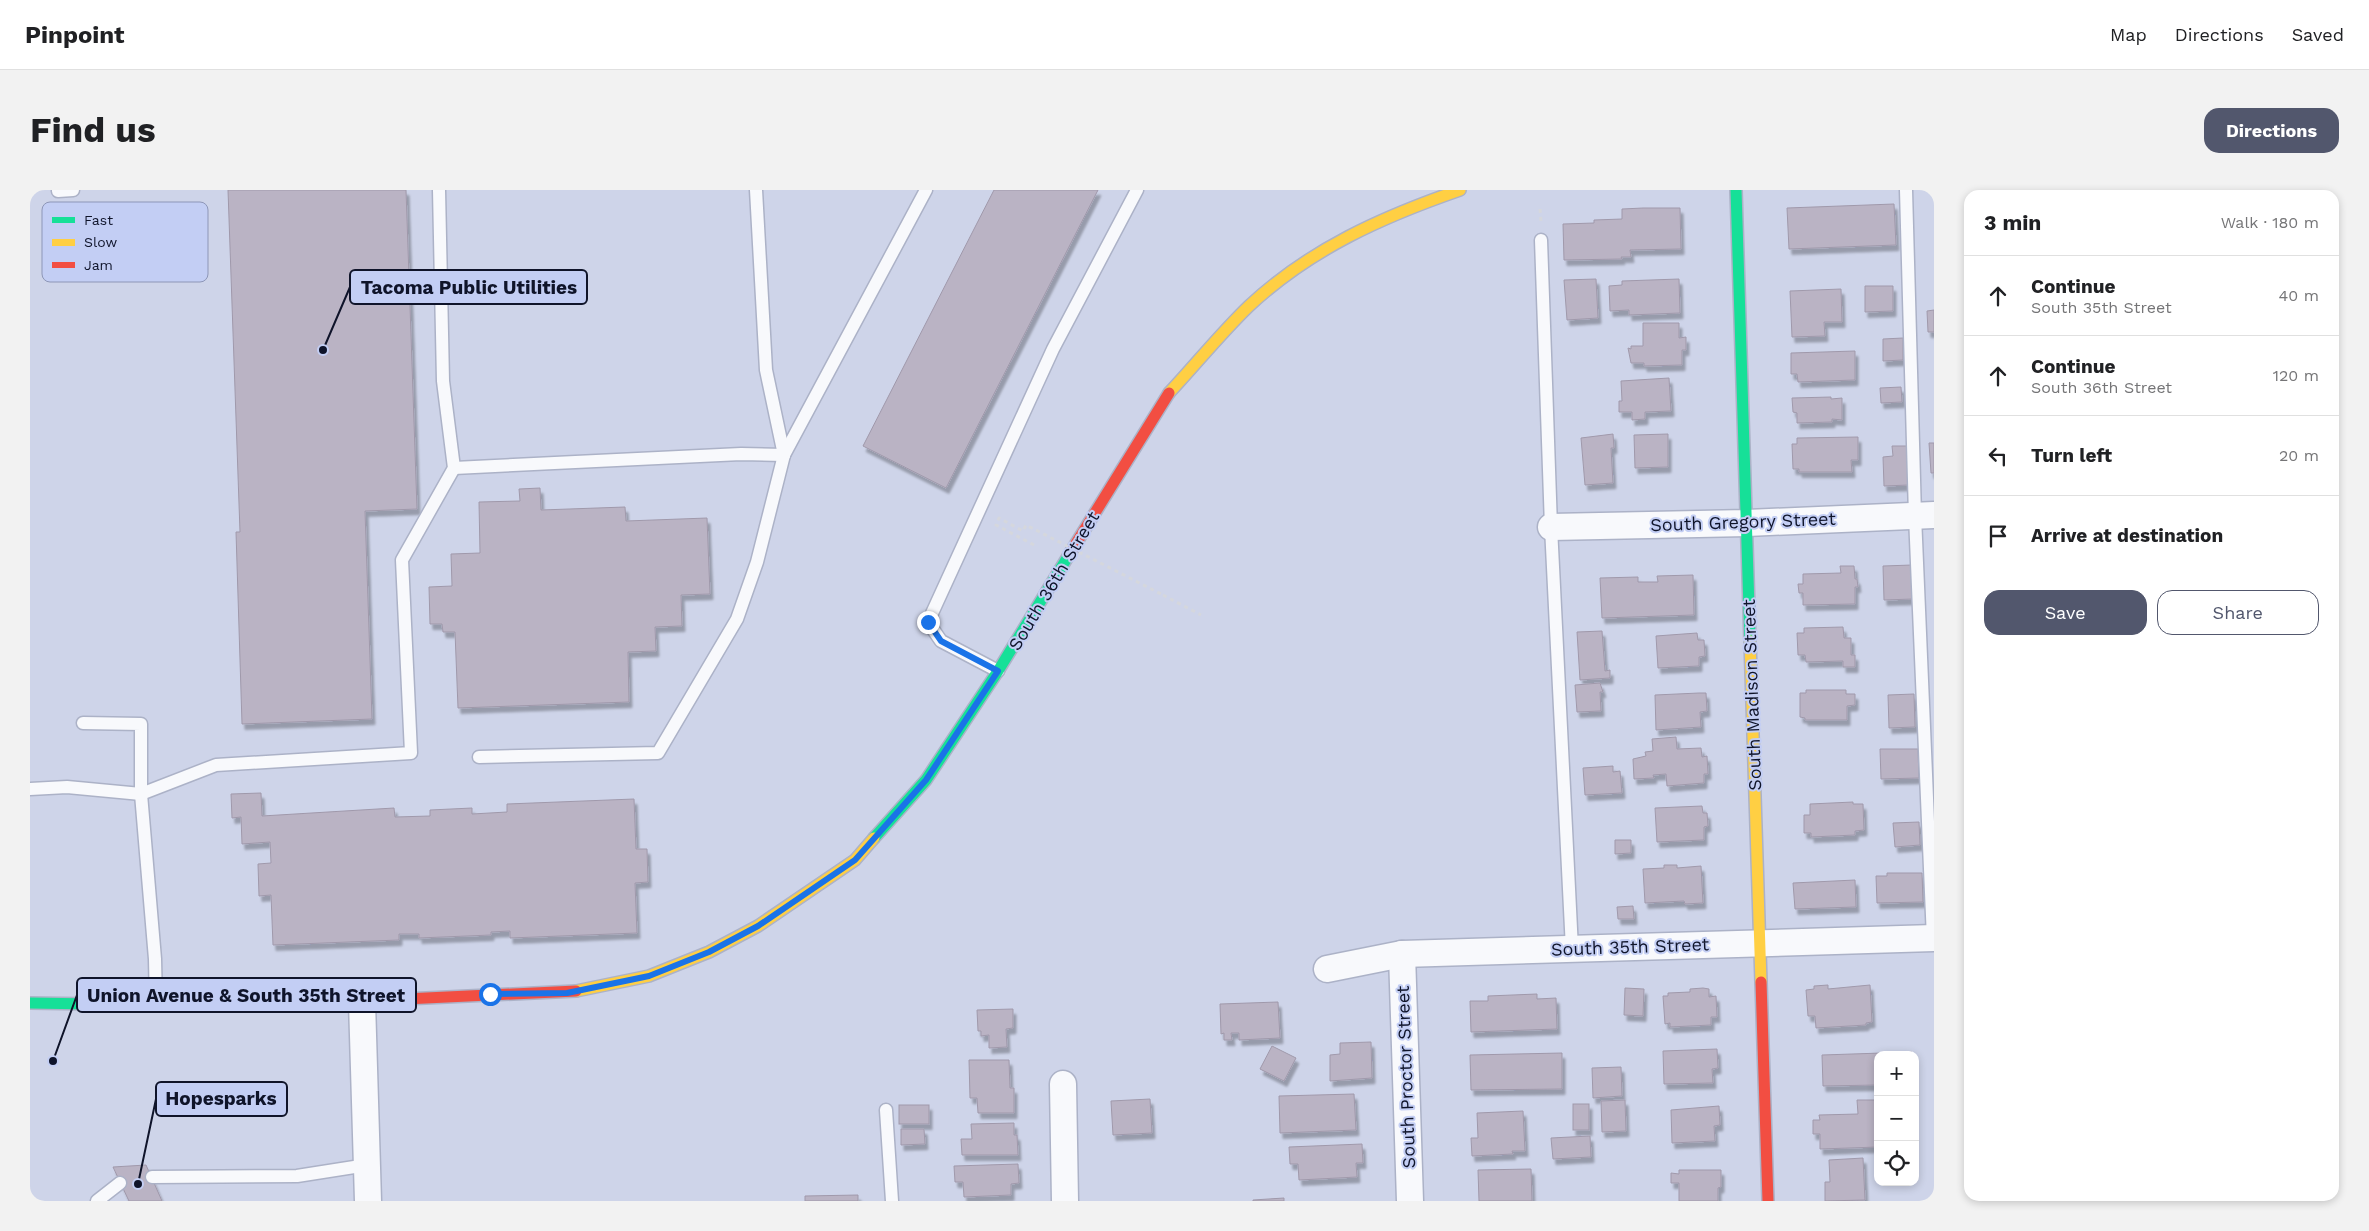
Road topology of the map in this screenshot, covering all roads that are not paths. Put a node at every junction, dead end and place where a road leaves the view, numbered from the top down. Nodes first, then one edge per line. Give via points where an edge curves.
1 (73, 190) edge
2 (439, 190) edge
3 (756, 190) edge
4 (926, 190) edge
5 (1137, 190) edge
6 (1460, 190) edge
7 (1736, 190) edge
8 (1906, 190) edge
9 (58, 191) dead end
10 (1542, 240) dead end
11 (784, 455) junction
12 (454, 468) junction
13 (1924, 515) edge
14 (1747, 523) junction
15 (1551, 527) junction
16 (998, 671) junction
17 (83, 723) dead end
18 (478, 757) dead end
19 (30, 789) edge
20 (141, 794) junction
21 (1934, 938) edge
22 (1760, 942) junction
23 (1572, 949) junction
24 (1402, 954) junction
25 (1327, 969) dead end
26 (362, 1002) junction
27 (30, 1003) edge
28 (156, 1005) junction
29 (1063, 1084) dead end
30 (886, 1110) dead end
31 (367, 1165) junction
32 (152, 1177) dead end
33 (120, 1182) dead end
34 (97, 1201) edge
35 (368, 1201) edge
36 (892, 1201) edge
37 (1065, 1201) edge
38 (1410, 1201) edge
39 (1768, 1201) edge

1 - 9 lane
2 - 12 lane via 443,381
3 - 11 lane via 766,370
4 - 11 lane
5 - 16 lane via 1053,349 928,622 941,641
6 - 16 street, South 36th Street via 1402,210 1345,237 1307,260 1249,306 1169,393
7 - 14 street, South Madison Street
8 - 13 lane
10 - 15 lane
11 - 12 lane via 741,454
11 - 18 lane via 757,562 737,619 658,753
12 - 20 lane via 402,560 411,753 216,765
13 - 14 street, South Gregory Street
13 - 21 lane
14 - 15 street, South Gregory Street
14 - 22 street, South Madison Street
15 - 23 lane
16 - 26 street, South 36th Street via 926,780 855,860 758,926 709,952 649,976 567,993
17 - 20 lane via 141,724
19 - 20 lane via 67,787
20 - 28 lane
21 - 22 street, South 35th Street
22 - 23 street, South 35th Street
22 - 39 street, South Madison Street
23 - 24 street, South 35th Street
24 - 25 street, South 35th Street
24 - 38 street, South Proctor Street
26 - 28 street
26 - 31 street
27 - 28 street
29 - 37 street
30 - 36 lane
31 - 32 lane via 296,1176
31 - 35 street
33 - 34 lane

